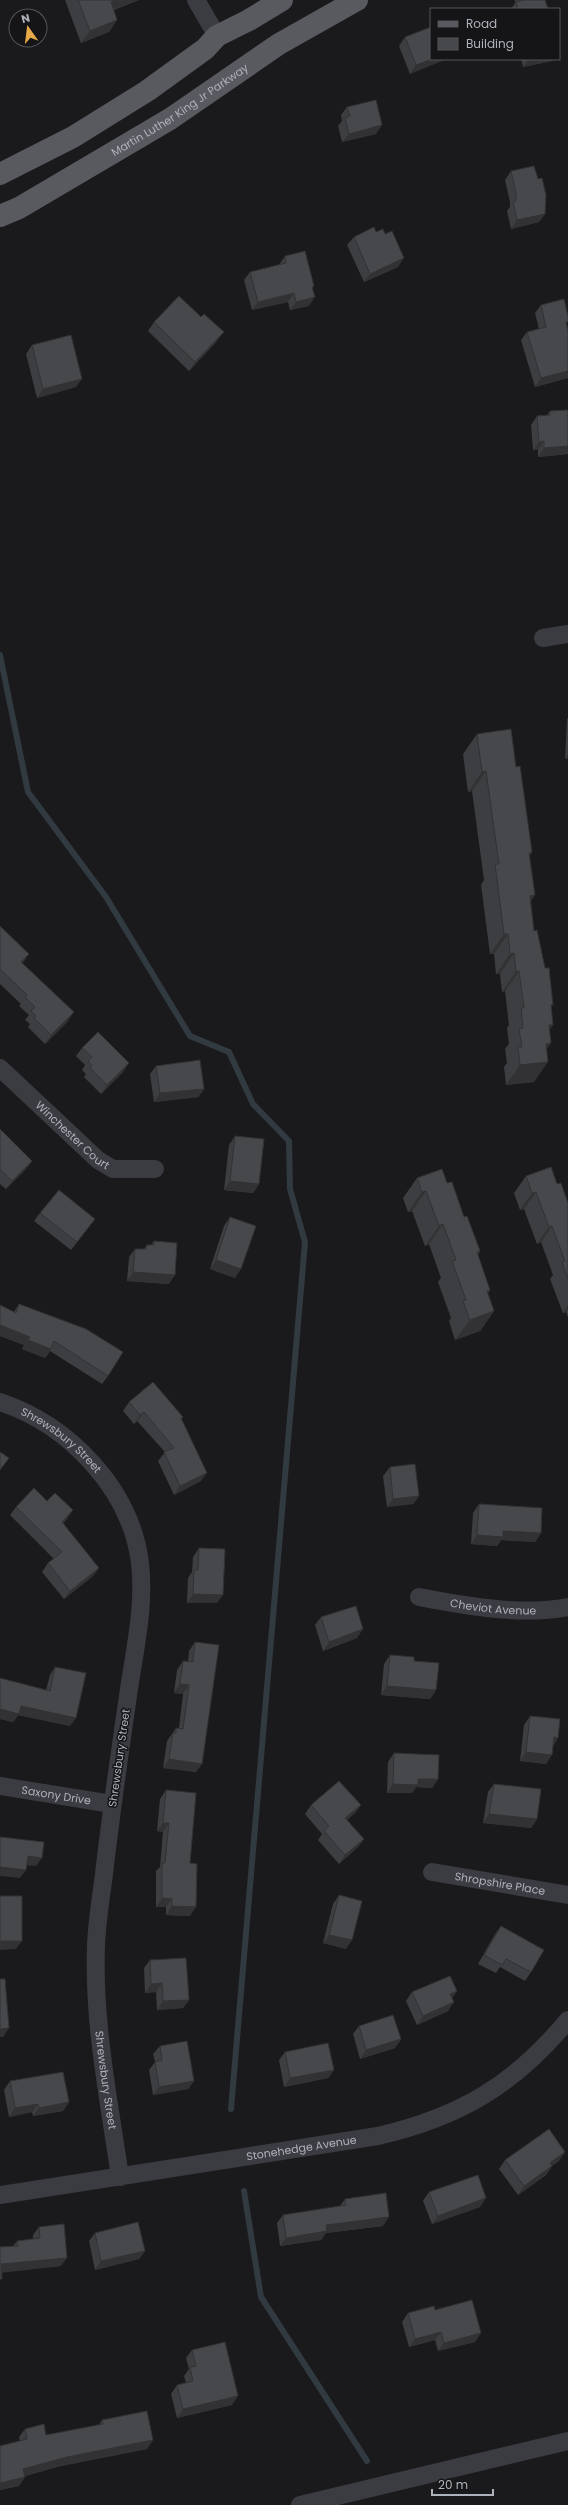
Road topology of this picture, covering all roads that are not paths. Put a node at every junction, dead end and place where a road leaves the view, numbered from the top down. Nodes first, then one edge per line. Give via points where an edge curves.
1 (196, 0) edge
2 (282, 0) edge
3 (357, 0) edge
4 (217, 36) junction
5 (0, 174) edge
6 (0, 216) edge
7 (568, 634) edge
8 (544, 638) dead end
9 (1, 1071) edge
10 (155, 1169) dead end
11 (0, 1402) edge
12 (419, 1597) dead end
13 (568, 1607) edge
14 (0, 1786) edge
15 (112, 1804) junction
16 (432, 1872) dead end
17 (568, 1895) edge
18 (568, 2020) edge
19 (120, 2177) junction
20 (0, 2195) edge
21 (568, 2441) edge
22 (300, 2505) edge

1 - 4 street
2 - 4 main road
3 - 6 main road, Martin Luther King Jr Parkway via 279,44 170,119 19,208
4 - 5 main road via 205,49 140,95 73,137
7 - 8 street
9 - 10 street, Winchester Court via 98,1160 113,1168
11 - 15 street, Shrewsbury Street via 45,1421 89,1459 113,1492 135,1540 142,1588
12 - 13 street, Cheviot Avenue via 460,1605 505,1609 550,1610
14 - 15 street, Saxony Drive
15 - 19 street, Shrewsbury Street via 96,1944 96,1987
16 - 17 street, Shropshire Place
18 - 19 street, Stonehedge Avenue via 535,2057 509,2078 486,2095 433,2121 378,2136
19 - 20 street, Stonehedge Avenue
21 - 22 street

